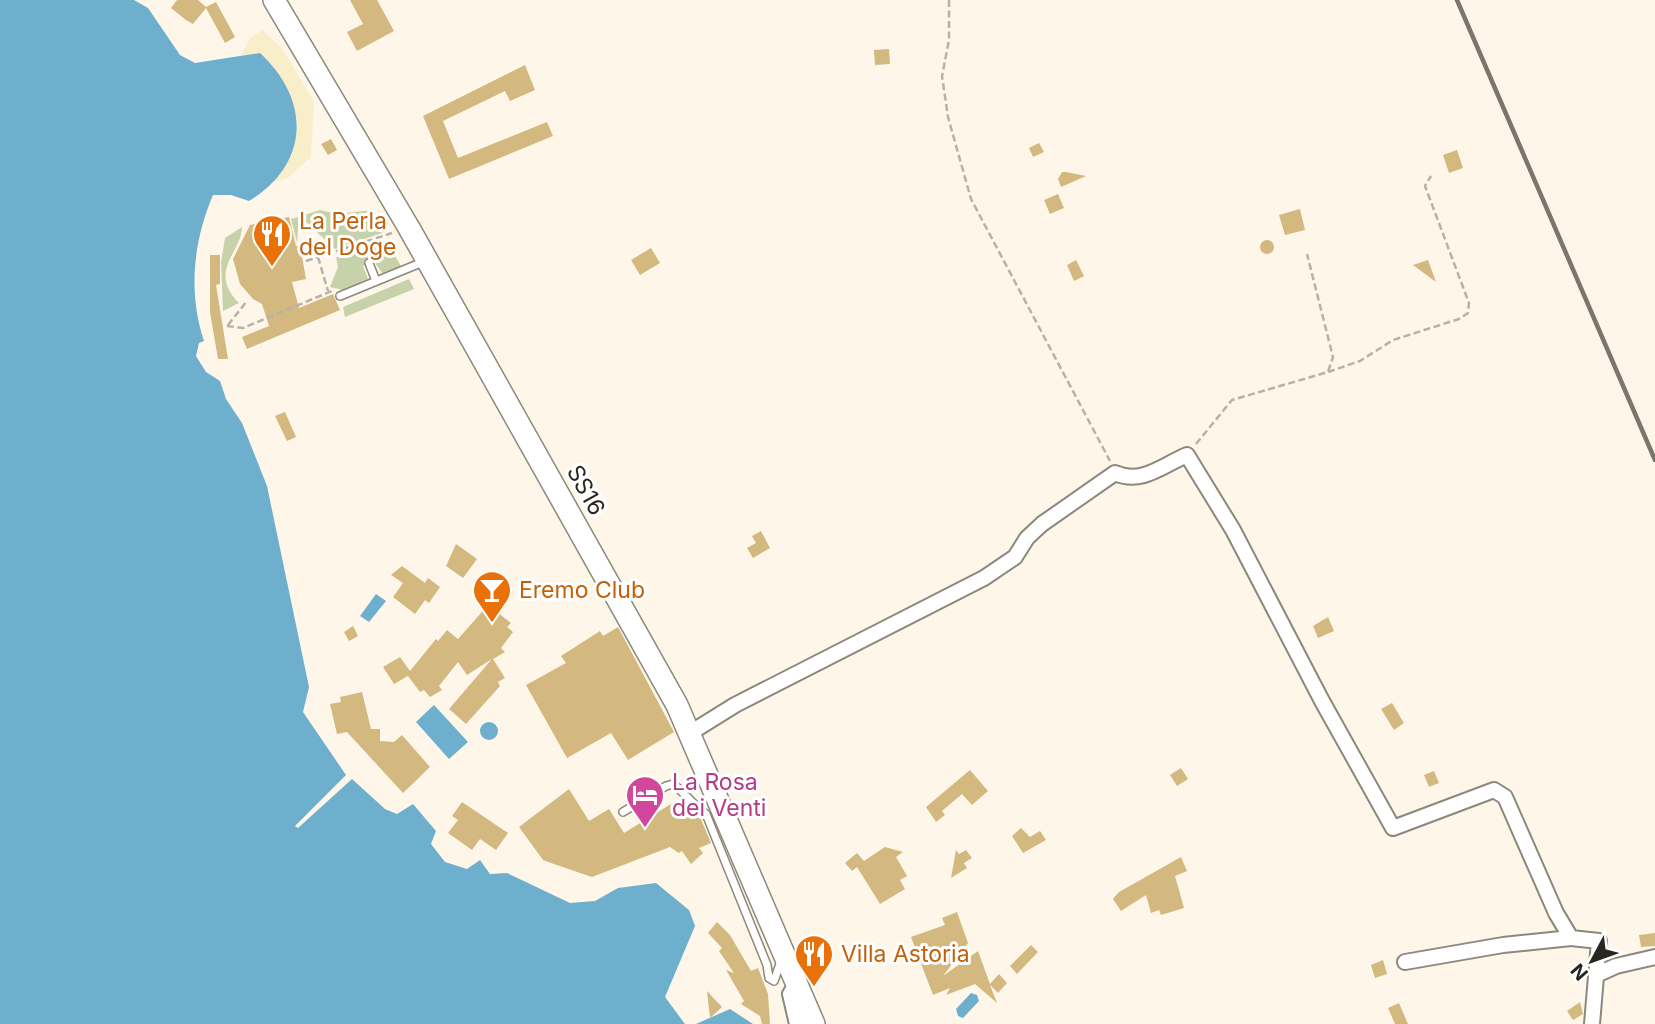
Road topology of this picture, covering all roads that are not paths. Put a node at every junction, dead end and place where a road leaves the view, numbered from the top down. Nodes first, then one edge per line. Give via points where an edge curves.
1 (274, 0) edge
2 (427, 261) junction
3 (369, 263) dead end
4 (376, 281) junction
5 (340, 296) road end
6 (691, 733) junction
7 (623, 812) dead end
8 (1571, 939) junction
9 (783, 950) junction
10 (1655, 957) edge
11 (1405, 962) dead end
12 (1596, 975) junction
13 (797, 983) junction
14 (797, 1024) edge
15 (814, 1024) edge
16 (1592, 1024) edge

1 - 2 main road, SS16
2 - 4 lane
2 - 6 main road, SS16
3 - 4 lane
4 - 5 lane
6 - 8 street via 746,699 984,578 1015,557 1041,524 1115,473 1129,479 1146,476 1187,454 1233,530 1393,828 1494,790 1505,797 1517,820
6 - 9 main road, SS16
7 - 9 lane via 666,786 673,784 679,789 706,814 774,981
8 - 11 street
8 - 12 street via 1598,941
9 - 13 main road, SS16
10 - 12 street
12 - 16 street
13 - 14 street via 790,994
13 - 15 main road, SS16

